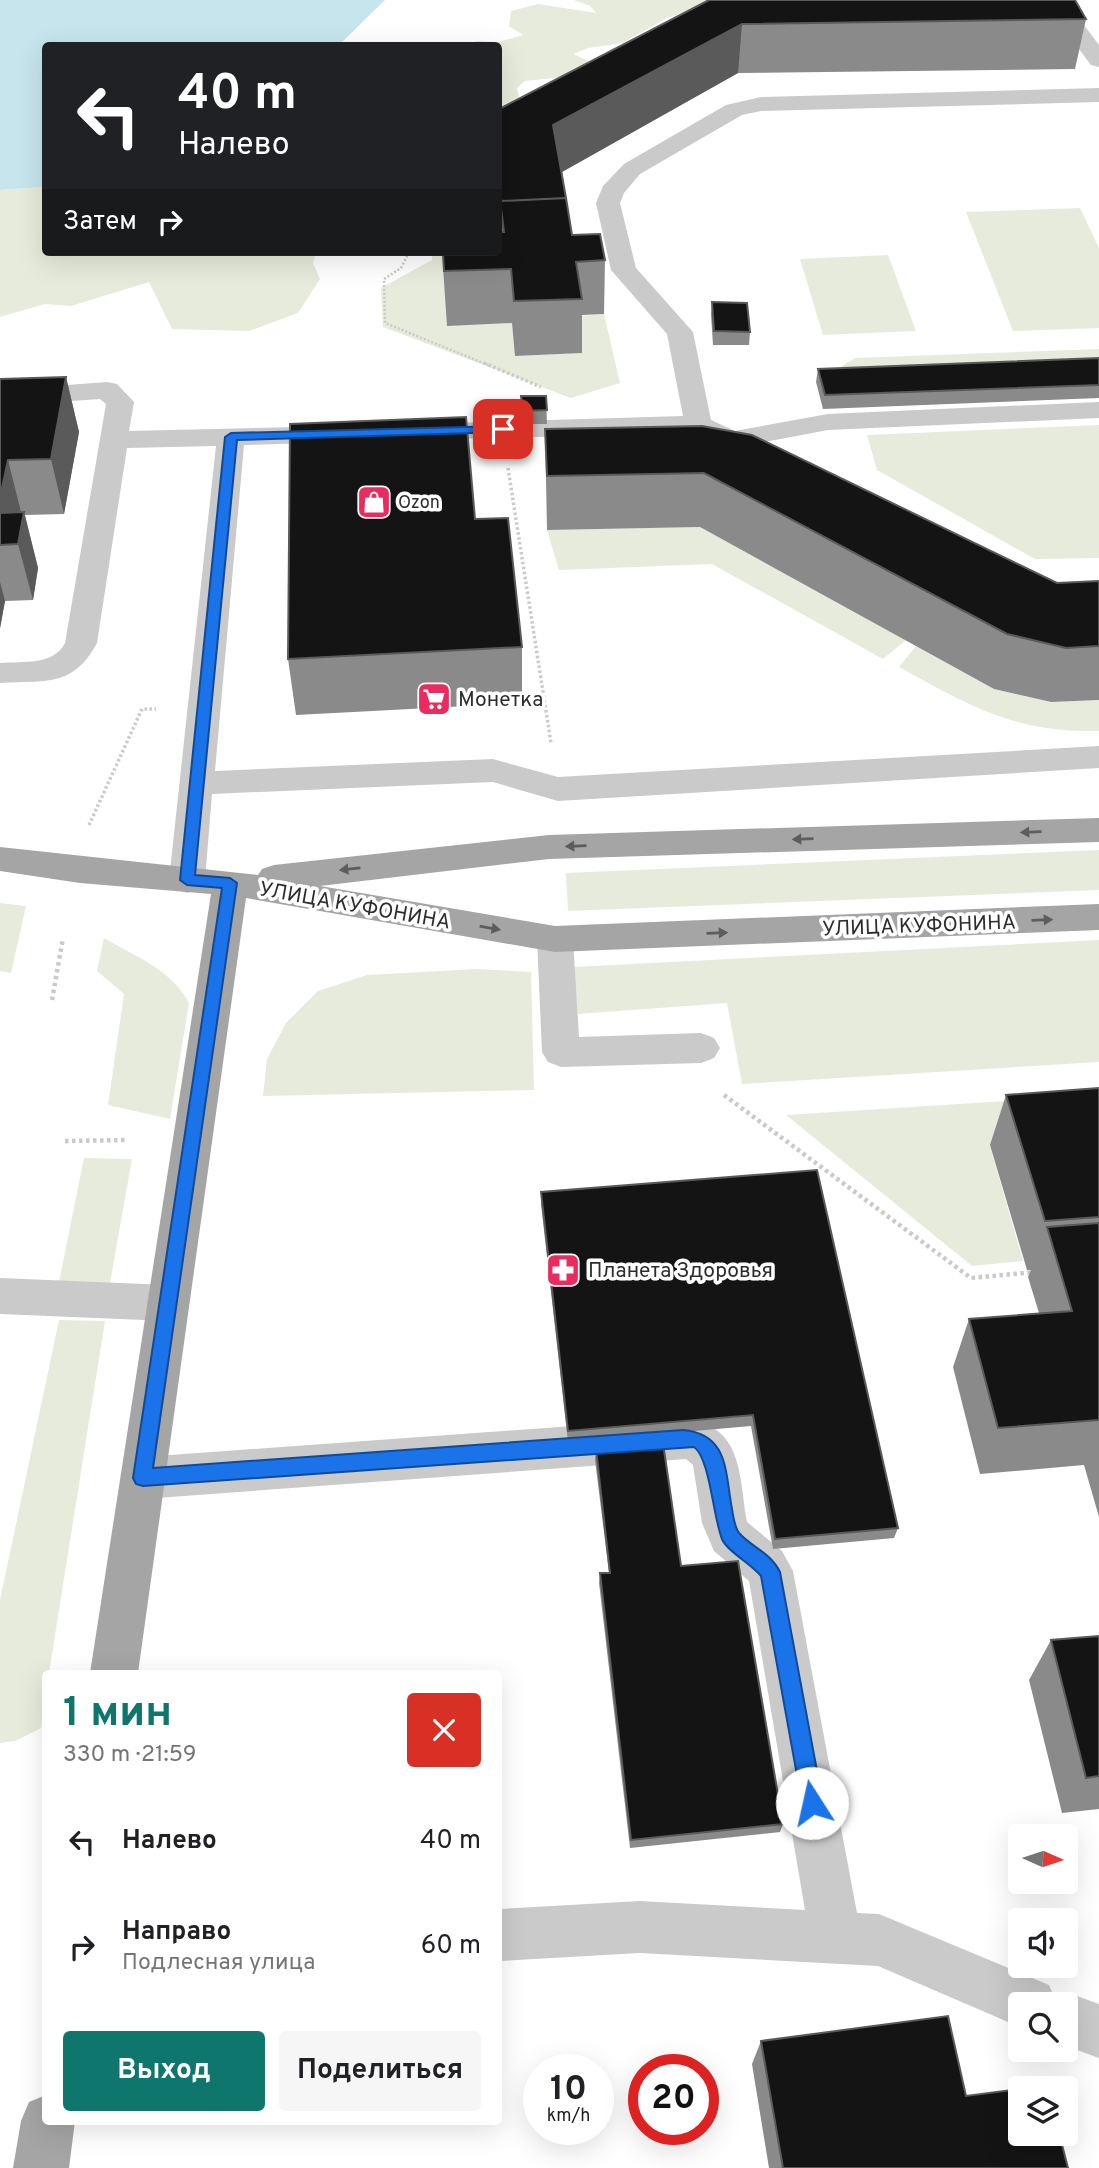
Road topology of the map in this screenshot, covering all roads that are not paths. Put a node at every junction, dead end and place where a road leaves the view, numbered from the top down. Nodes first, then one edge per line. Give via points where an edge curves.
1 (1008, 31) edge
2 (1099, 60) edge
3 (1099, 96) edge
4 (0, 398) edge
5 (1099, 410) edge
6 (698, 424) junction
7 (231, 437) junction
8 (114, 440) junction
9 (731, 440) junction
10 (775, 461) edge
11 (0, 673) edge
12 (1099, 757) edge
13 (197, 783) junction
14 (1099, 830) edge
15 (0, 859) edge
16 (187, 880) junction
17 (230, 883) junction
18 (1099, 918) edge
19 (555, 939) junction
20 (701, 1048) dead end
21 (0, 1296) edge
22 (168, 1303) junction
23 (143, 1478) junction
24 (114, 1670) edge
25 (502, 1935) edge
26 (836, 1938) junction
27 (1008, 1995) edge
28 (1078, 2023) edge
29 (1099, 2031) edge
30 (47, 2125) edge
31 (41, 2168) edge

1 - 2 lane via 1076,30
3 - 6 lane via 761,104 734,110 632,169 611,191 608,203 624,270 680,332
4 - 8 lane via 107,390 120,402
5 - 9 lane via 828,422
6 - 7 lane via 361,428
6 - 9 lane
7 - 8 lane
7 - 13 lane
8 - 11 lane via 81,643 73,658 55,669
9 - 10 lane
12 - 13 lane via 558,789 493,770
13 - 16 lane
14 -> 17 main road, УЛИЦА КУФОНИНА via 549,847
15 - 16 main road
16 - 17 main road
17 -> 19 main road, УЛИЦА КУФОНИНА
17 - 22 main road
19 -> 18 main road, УЛИЦА КУФОНИНА
19 - 20 lane via 561,1052
21 - 22 lane
22 - 23 main road
23 - 24 main road
23 - 26 lane via 698,1439 708,1446 714,1461 723,1516 732,1539 770,1572
25 - 26 lane via 639,1927
26 - 27 lane via 879,1940
28 - 29 lane
30 - 31 main road

